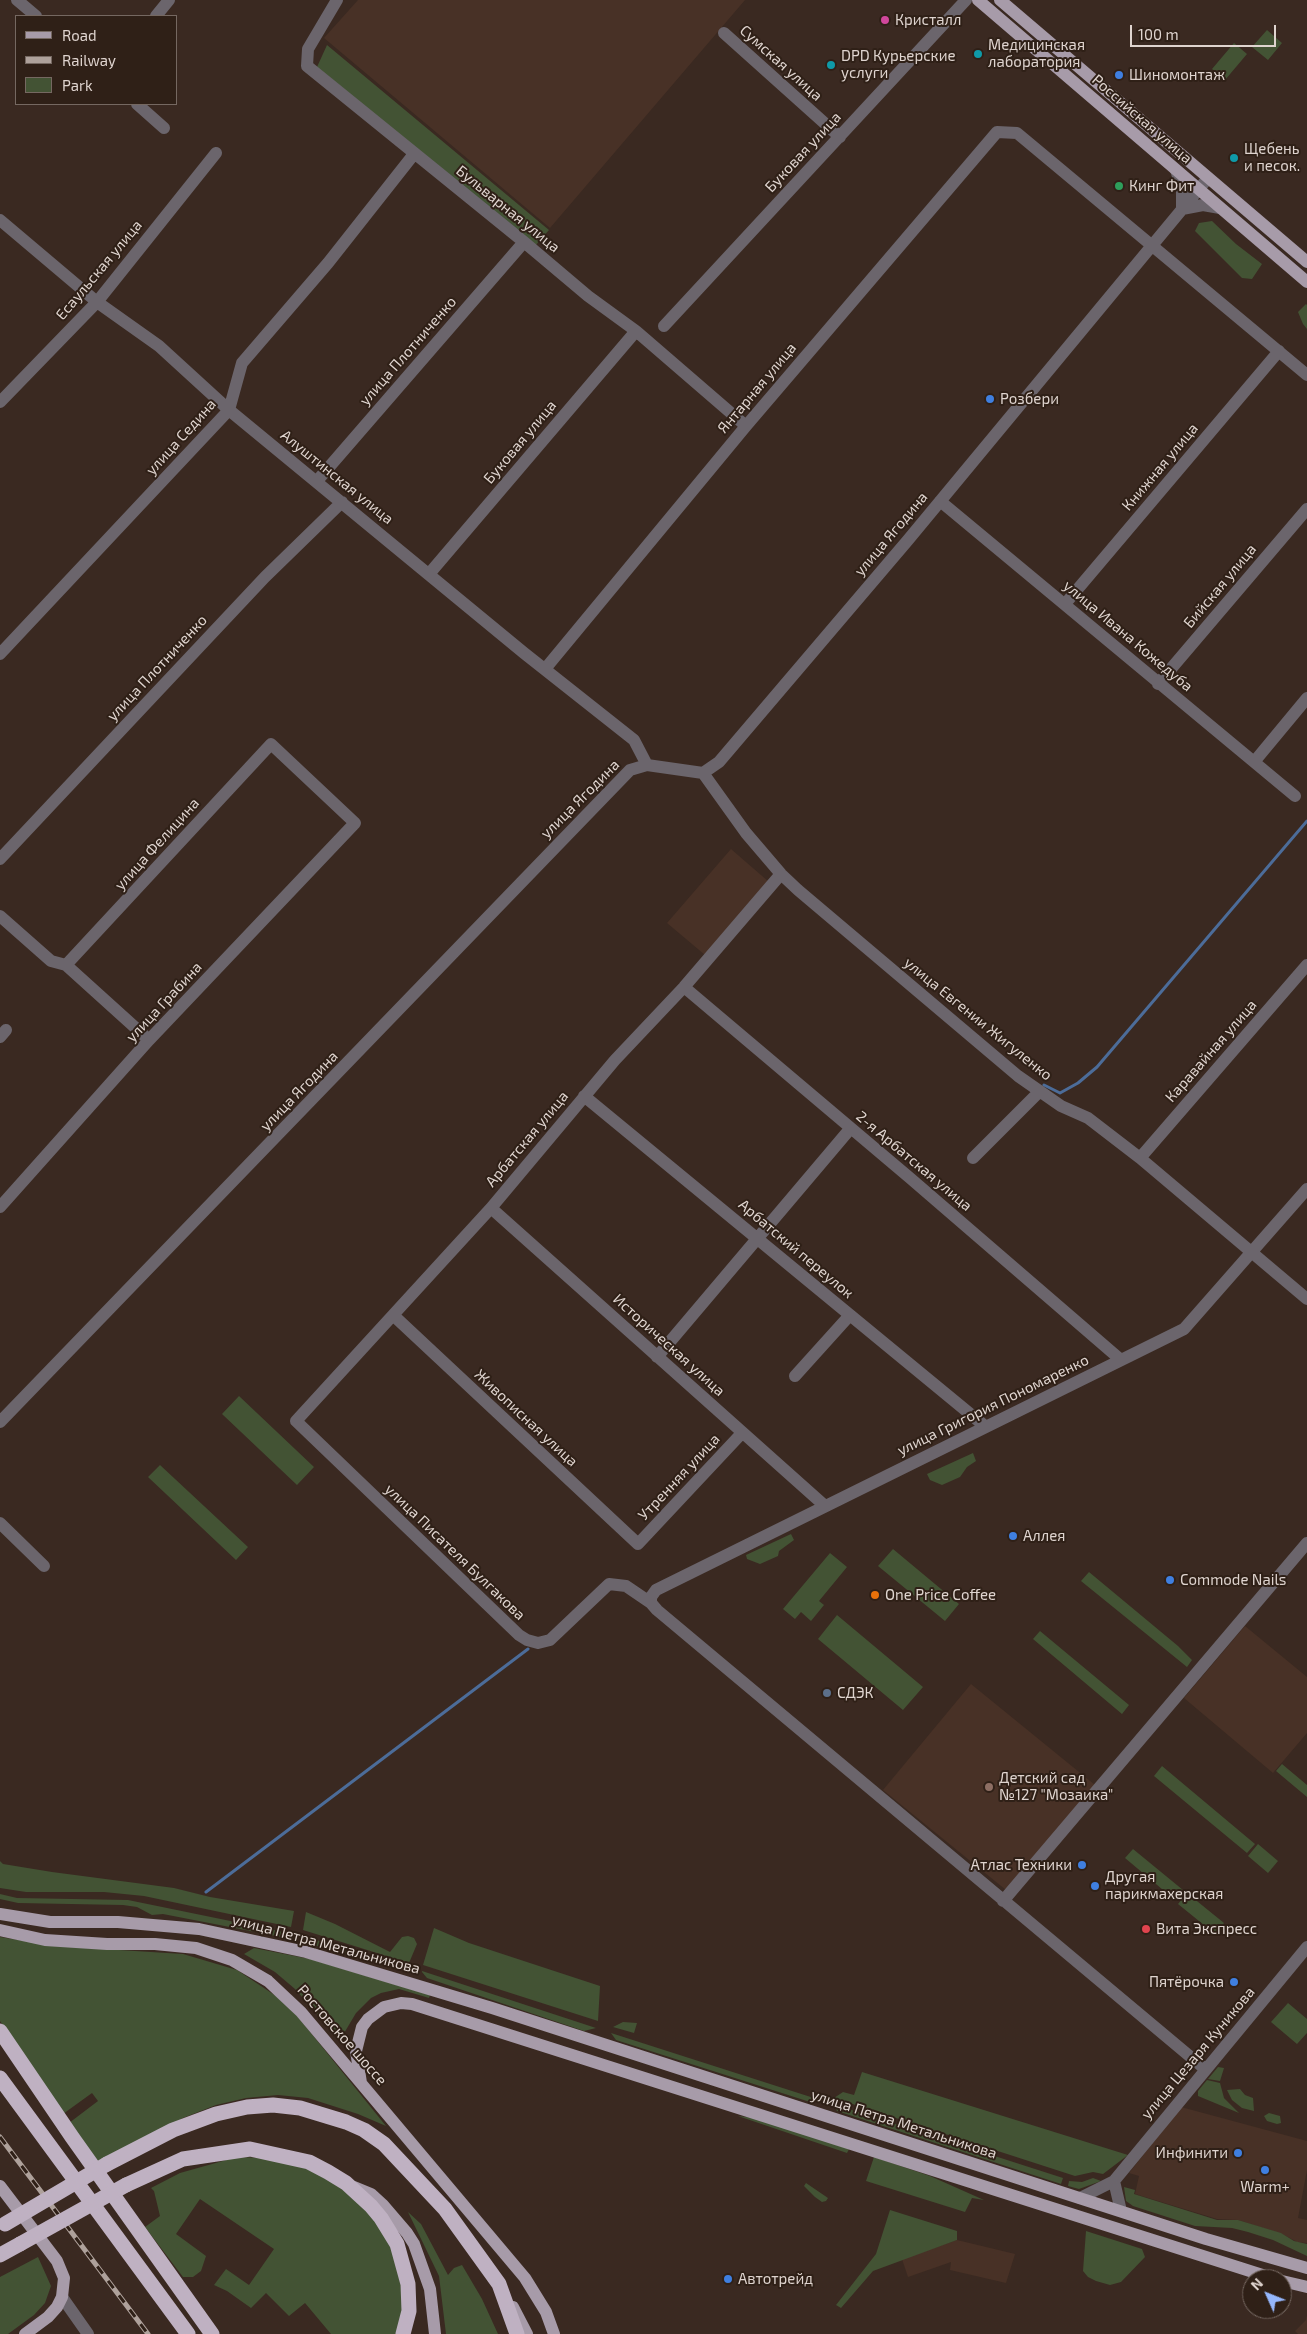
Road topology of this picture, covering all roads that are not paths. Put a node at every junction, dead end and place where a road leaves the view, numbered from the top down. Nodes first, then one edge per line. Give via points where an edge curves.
1 (17, 0) edge
2 (169, 0) edge
3 (338, 0) edge
4 (966, 0) edge
5 (978, 0) edge
6 (1000, 0) edge
7 (35, 15) edge
8 (157, 15) edge
9 (724, 33) dead end
10 (138, 105) edge
11 (164, 128) dead end
12 (840, 137) junction
13 (216, 153) dead end
14 (414, 154) junction
15 (1176, 170) junction
16 (1208, 178) junction
17 (1198, 190) junction
18 (1220, 208) junction
19 (1182, 209) junction
20 (0, 220) edge
21 (524, 242) junction
22 (1152, 245) junction
23 (1307, 262) edge
24 (1307, 282) edge
25 (97, 302) junction
26 (664, 326) dead end
27 (636, 331) junction
28 (1279, 351) junction
29 (1307, 375) edge
30 (0, 402) edge
31 (229, 410) junction
32 (746, 426) junction
33 (317, 482) junction
34 (940, 501) junction
35 (342, 502) junction
36 (1307, 509) edge
37 (429, 574) junction
38 (1065, 604) junction
39 (0, 654) edge
40 (545, 669) junction
41 (1158, 684) junction
42 (1307, 698) edge
43 (271, 744) joint
44 (1254, 762) junction
45 (647, 764) junction
46 (703, 773) junction
47 (1295, 796) dead end
48 (0, 859) edge
49 (781, 874) junction
50 (0, 916) edge
51 (66, 965) junction
52 (1307, 965) edge
53 (684, 987) junction
54 (149, 1040) junction
55 (1040, 1091) junction
56 (584, 1096) junction
57 (850, 1129) junction
58 (974, 1158) dead end
59 (1140, 1158) junction
60 (1307, 1189) edge
61 (0, 1207) edge
62 (491, 1208) junction
63 (757, 1238) junction
64 (1252, 1251) junction
65 (1307, 1299) edge
66 (393, 1315) junction
67 (850, 1315) junction
68 (657, 1357) junction
69 (1121, 1360) junction
70 (795, 1376) dead end
71 (0, 1422) edge
72 (296, 1422) joint
73 (986, 1427) junction
74 (742, 1434) junction
75 (825, 1506) junction
76 (0, 1523) edge
77 (1307, 1543) edge
78 (638, 1544) joint
79 (44, 1566) dead end
80 (651, 1600) junction
81 (1003, 1901) junction
82 (0, 1914) edge
83 (0, 1930) edge
84 (1307, 1947) edge
85 (492, 2008) junction
86 (491, 2029) junction
87 (0, 2031) edge
88 (1205, 2069) junction
89 (0, 2078) edge
90 (361, 2083) junction
91 (1114, 2181) junction
92 (346, 2183) junction
93 (0, 2186) edge
94 (1080, 2198) junction
95 (1121, 2211) junction
96 (2, 2225) edge
97 (0, 2255) edge
98 (1307, 2268) edge
99 (1244, 2269) edge
100 (1292, 2283) edge
101 (499, 2284) junction
102 (1307, 2287) edge
103 (62, 2297) junction
104 (25, 2334) edge
105 (88, 2334) edge
106 (188, 2334) edge
107 (212, 2334) edge
108 (404, 2334) edge
109 (435, 2334) edge
110 (517, 2334) edge
111 (527, 2334) edge
112 (554, 2334) edge

1 - 7 street
2 - 8 street
3 - 14 street, Бульварная улица via 308,49 307,66
4 - 12 street, Буковая улица
5 - 15 main road, Российская улица
6 - 16 main road, Российская улица
9 - 12 street, Сумская улица
10 - 11 street
12 - 26 street, Буковая улица
13 - 25 street, Есаульская улица
14 - 21 street, Бульварная улица
14 - 31 street, улица Седина via 328,263 242,363
15 - 17 main road, Российская улица
15 - 19 street via 1182,188
16 - 17 street, улица Ягодина
16 - 23 main road, Российская улица
17 - 18 main road, Российская улица
17 - 19 street, улица Ягодина
18 - 19 street via 1203,205
18 - 24 main road, Российская улица
19 - 22 street, улица Ягодина
20 - 25 street, Алуштинская улица
21 - 27 street, Бульварная улица
21 - 33 street, улица Плотниченко
22 - 28 street
22 - 32 street, Янтарная улица via 1017,133 997,132
22 - 34 street, улица Ягодина
25 - 30 street, Есаульская улица
25 - 31 street, Алуштинская улица via 159,346
27 - 32 street, Бульварная улица
27 - 37 street, Буковая улица
28 - 29 street
28 - 38 street, Книжная улица
31 - 33 street, Алуштинская улица
31 - 39 street, улица Седина
32 - 40 street, Янтарная улица
33 - 35 street, Алуштинская улица
34 - 38 street, улица Ивана Кожедуба
34 - 46 street, улица Ягодина via 718,762
35 - 37 street, Алуштинская улица
35 - 48 street, улица Плотниченко via 265,577
36 - 41 street, Бийская улица
37 - 40 street, Алуштинская улица
38 - 41 street, улица Ивана Кожедуба
40 - 45 street, Алуштинская улица via 634,740
41 - 44 street, улица Ивана Кожедуба
42 - 44 street
43 - 51 street, улица Фелицина
43 - 54 street, улица Грабина via 355,823
44 - 47 street, улица Ивана Кожедуба
45 - 46 street
45 - 71 street, улица Ягодина via 630,770
46 - 49 street, улица Евгении Жигуленко via 746,833
49 - 53 street, Арбатская улица
49 - 55 street, улица Евгении Жигуленко via 1018,1076
50 - 51 street via 51,961
51 - 54 street
52 - 59 street, Каравайная улица
53 - 56 street, Арбатская улица
53 - 57 street, 2-я Арбатская улица
54 - 61 street, улица Грабина
55 - 58 street
55 - 59 street, улица Евгении Жигуленко via 1061,1106 1088,1118
56 - 62 street, Арбатская улица
56 - 63 street, Арбатский переулок
57 - 63 street
57 - 69 street, 2-я Арбатская улица
59 - 64 street, улица Евгении Жигуленко
60 - 64 street, улица Григория Пономаренко
62 - 66 street, Арбатская улица
62 - 68 street, Историческая улица
63 - 67 street, Арбатский переулок
63 - 68 street
64 - 65 street, улица Евгении Жигуленко
64 - 69 street, улица Григория Пономаренко via 1184,1329
66 - 72 street, Арбатская улица
66 - 78 street, Живописная улица
67 - 70 street
67 - 73 street, Арбатский переулок
68 - 74 street, Историческая улица
69 - 73 street, улица Григория Пономаренко
72 - 80 street, улица Писателя Булгакова via 527,1640 538,1643 550,1640 610,1584 626,1586
73 - 75 street, улица Григория Пономаренко
74 - 75 street, Историческая улица
74 - 78 street, Утренняя улица
75 - 80 street, улица Григория Пономаренко via 656,1590
76 - 79 street
77 - 81 street
80 - 81 street
81 - 88 street
82 - 85 main road, улица Петра Метальникова via 50,1922 157,1924 220,1932 306,1952
83 - 90 main road, Ростовское шоссе via 45,1940 196,1948 232,1960 284,1994
84 - 88 street, улица Цезаря Куникова
85 - 86 main road via 485,2020
85 - 94 main road, улица Петра Метальникова
86 - 90 main road via 412,2004 401,2002 384,2007 362,2027 356,2051
86 - 99 main road
87 - 107 highway
88 - 91 street, улица Цезаря Куникова
89 - 106 highway
90 - 112 main road, Ростовское шоссе via 525,2278 546,2312
91 - 94 street
91 - 95 street
92 - 97 highway, bridge via 309,2162 250,2149 183,2159 126,2185
92 - 108 highway via 381,2218 402,2257 409,2299
92 - 109 main road via 371,2194 414,2244 430,2289
93 - 103 main road via 57,2262 64,2278
94 - 95 main road, улица Петра Метальникова
95 - 98 main road, улица Петра Метальникова
96 - 101 highway, bridge via 107,2164 174,2130 232,2110 264,2105 285,2106 327,2114 364,2130 400,2159 445,2210
100 - 102 main road
101 - 110 highway
101 - 111 main road
103 - 104 main road via 48,2317
103 - 105 street

